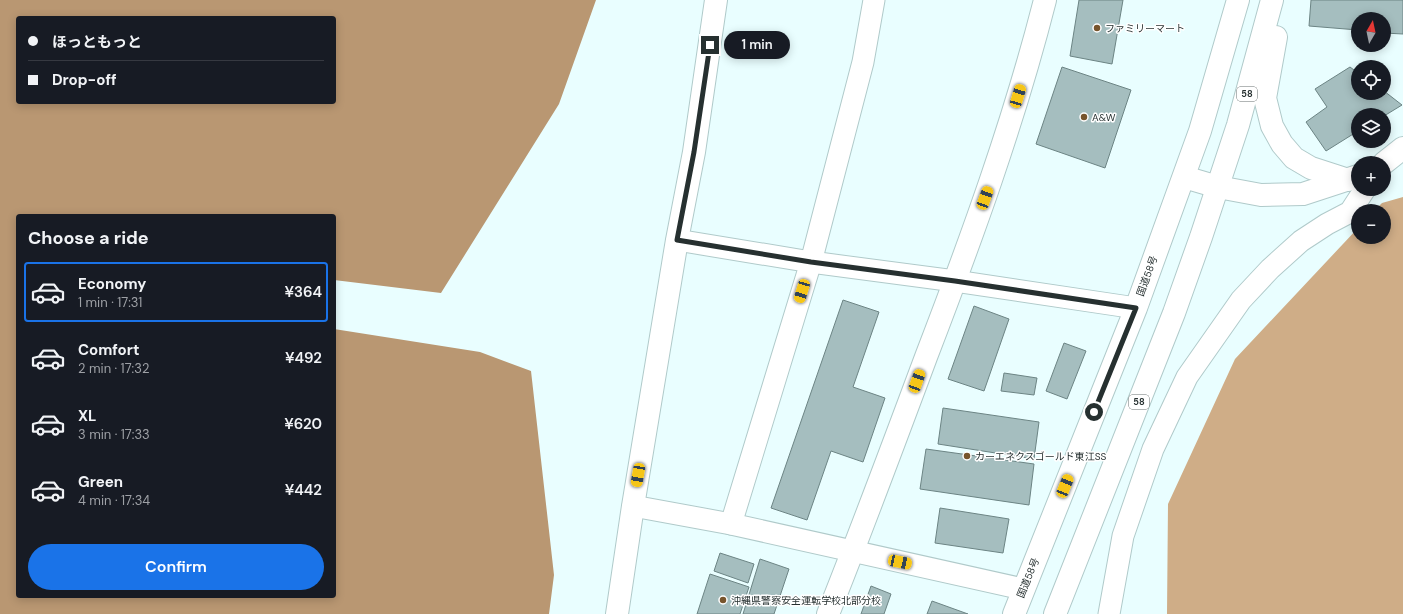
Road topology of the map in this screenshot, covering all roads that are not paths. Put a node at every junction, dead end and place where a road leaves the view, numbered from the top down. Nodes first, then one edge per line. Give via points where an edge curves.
1 (716, 0) edge
2 (874, 0) edge
3 (1045, 0) edge
4 (1238, 0) edge
5 (1272, 0) edge
6 (1276, 0) edge
7 (1403, 148) edge
8 (1391, 157) edge
9 (1184, 177) junction
10 (1351, 180) edge
11 (1351, 183) edge
12 (1218, 187) junction
13 (1354, 196) edge
14 (677, 240) junction
15 (811, 262) junction
16 (955, 281) junction
17 (1136, 308) junction
18 (633, 506) junction
19 (731, 524) junction
20 (853, 551) junction
21 (1023, 589) junction
22 (617, 614) edge
23 (828, 614) edge
24 (1014, 614) edge
25 (1055, 614) edge
26 (1109, 614) edge

1 - 14 main road via 694,152
2 - 15 street via 863,62
3 - 16 main road via 998,162
4 - 9 main road, 国道58号
5 - 12 main road, 58
6 - 10 main road via 1277,31 1265,98 1272,126 1294,158 1311,168
7 - 8 main road
9 - 12 main road
9 - 17 main road, 国道58号
11 - 12 main road via 1303,194 1261,195
12 - 25 main road, 58 via 1174,313
13 - 26 street via 1350,212 1301,241 1241,300 1187,377 1153,449 1124,536
14 - 15 street
14 - 18 main road
15 - 16 street
15 - 19 street
16 - 17 street
16 - 20 main road
17 - 21 main road, 国道58号
18 - 19 street
18 - 22 main road
19 - 20 street
20 - 21 street
20 - 23 main road
21 - 24 main road, 国道58号

